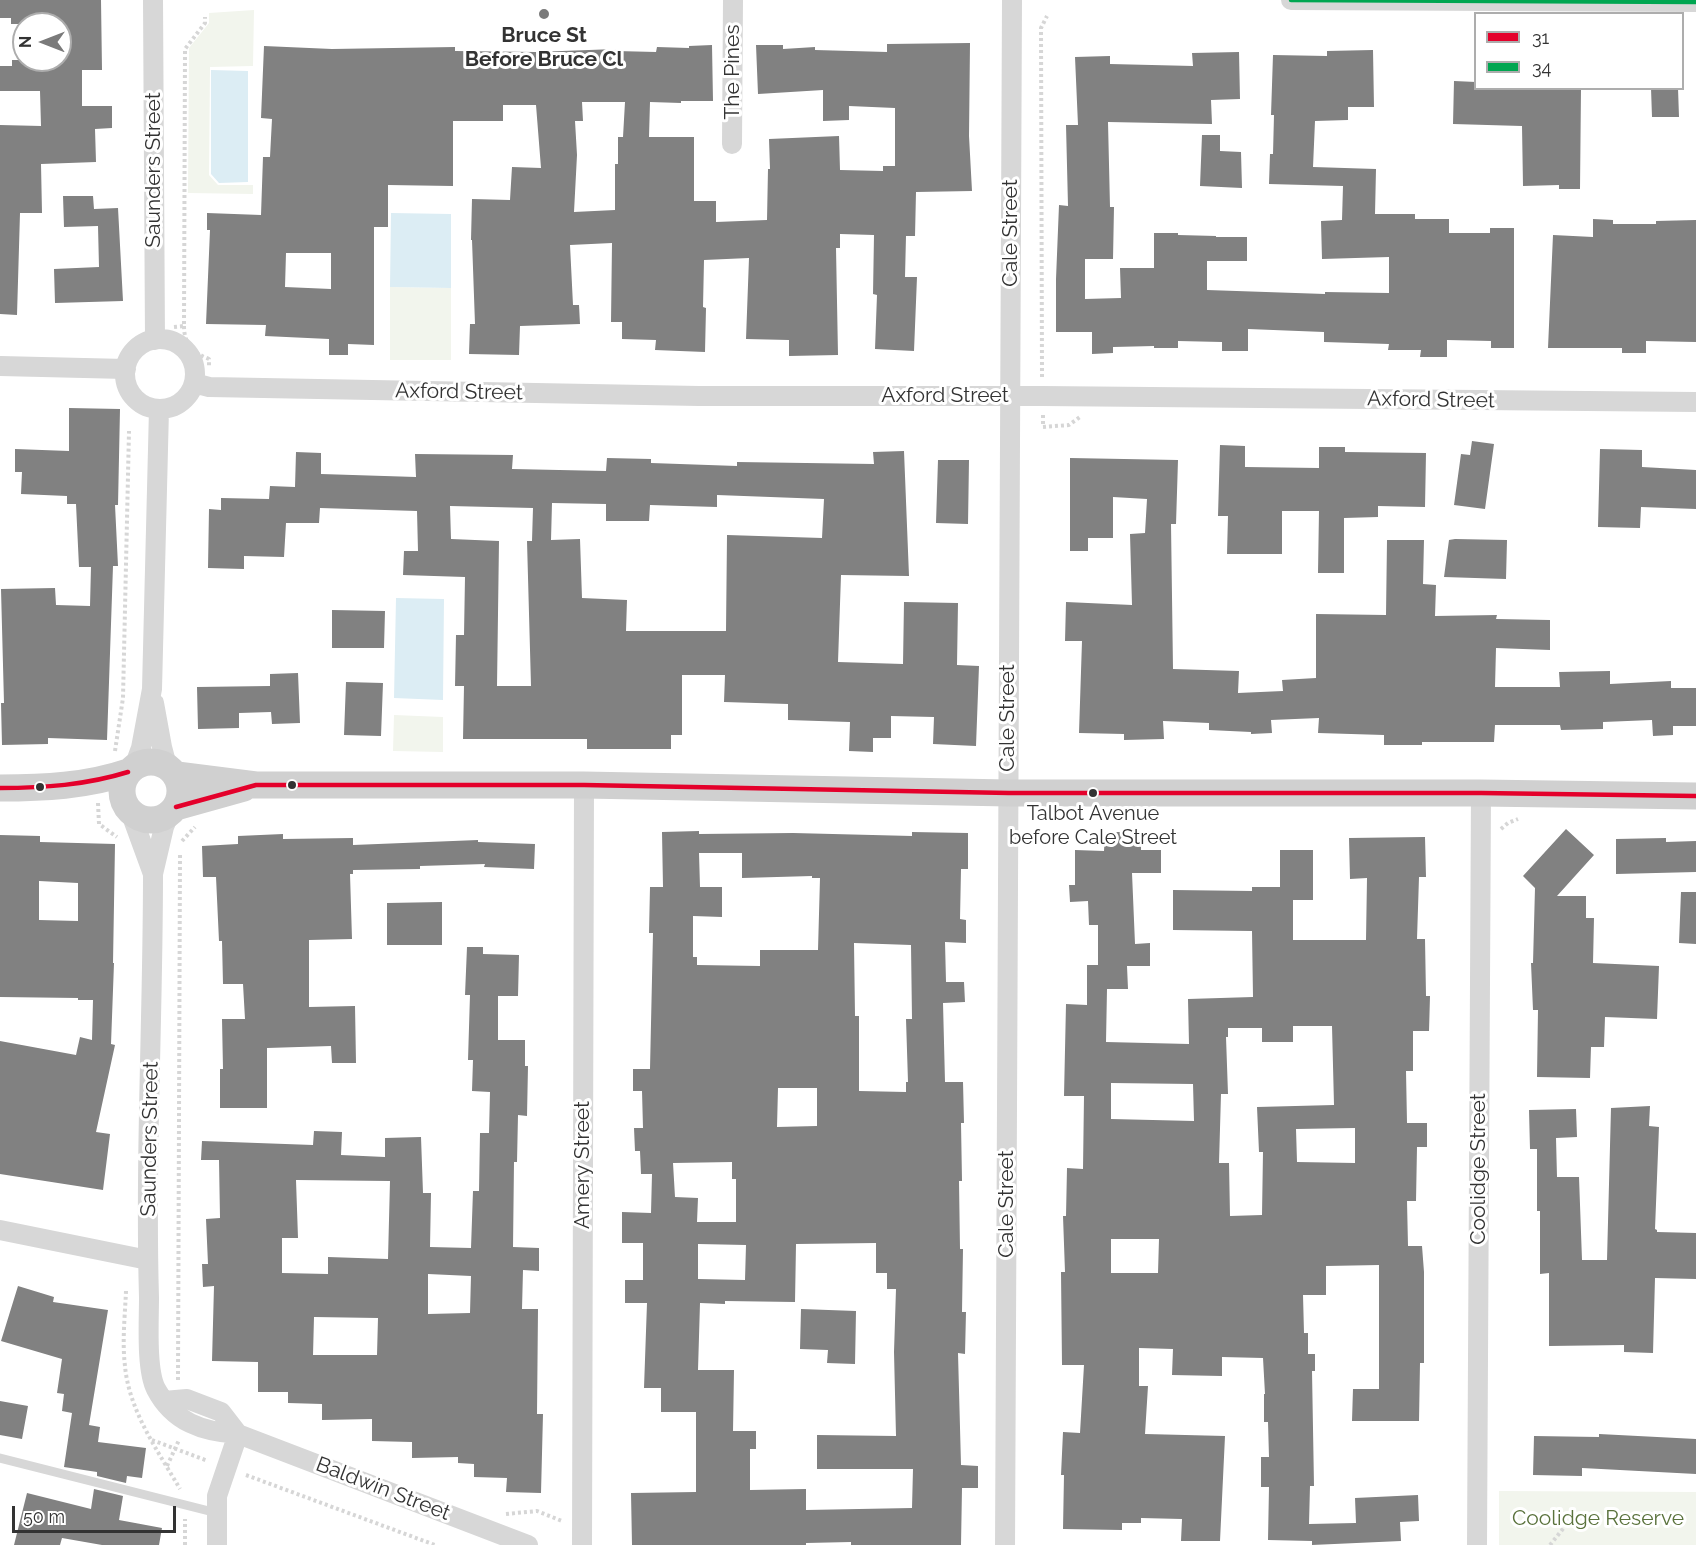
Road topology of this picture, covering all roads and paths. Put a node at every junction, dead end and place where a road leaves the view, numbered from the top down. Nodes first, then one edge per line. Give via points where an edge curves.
1 (153, 0) edge
2 (733, 0) edge
3 (1012, 0) edge
4 (1291, 0) edge
5 (1696, 2) edge
6 (1047, 16) dead end
7 (205, 17) dead end
8 (732, 144) dead end
9 (154, 334) junction
10 (0, 366) edge
11 (126, 369) junction
12 (194, 383) junction
13 (1010, 396) junction
14 (1042, 396) junction
15 (1696, 402) edge
16 (159, 409) junction
17 (1083, 414) dead end
18 (129, 431) dead end
19 (152, 689) junction
20 (130, 759) junction
21 (172, 771) junction
22 (256, 785) junction
23 (584, 785) junction
24 (0, 788) edge
25 (97, 789) junction
26 (1008, 793) junction
27 (1480, 793) junction
28 (1696, 796) edge
29 (203, 800) junction
30 (127, 806) junction
31 (172, 811) junction
32 (142, 842) junction
33 (153, 874) junction
34 (0, 1230) edge
35 (148, 1260) junction
36 (178, 1386) dead end
37 (238, 1434) junction
38 (152, 1440) dead end
39 (0, 1458) edge
40 (227, 1468) junction
41 (497, 1510) dead end
42 (217, 1513) junction
43 (1566, 1525) dead end
44 (582, 1537) edge
45 (216, 1545) edge
46 (435, 1545) edge
47 (528, 1545) edge
48 (1005, 1545) edge
49 (1477, 1545) edge
50 (1550, 1545) edge

1 - 9 street, Saunders Street
2 - 8 street, The Pines
3 - 13 street, Cale Street
4 - 5 street
6 - 14 path via 1041,28
7 - 9 path via 205,23 185,49 184,326
9 - 11 street via 131,354
9 - 12 street via 184,349 192,359
10 - 11 street
11 - 16 street via 128,389 135,399
12 - 13 street, Axford Street via 209,387 687,396
12 - 16 street via 177,405
13 - 14 street, Axford Street
13 - 26 street, Cale Street
14 - 15 street, Axford Street
14 - 17 path via 1043,427 1069,425
16 - 19 street
18 - 20 path via 123,698
19 - 20 street
19 - 21 street via 162,747
20 - 21 street via 154,761
20 - 25 street
20 - 25 path via 97,762
20 - 30 street via 122,787
21 - 22 street
21 - 31 street via 181,790
22 - 23 street
22 - 29 street
23 - 26 street
23 - 44 street, Amery Street
24 - 25 street
25 - 30 street
25 - 32 path via 99,824 123,842
26 - 27 street
26 - 48 street, Cale Street
27 - 28 street
27 - 49 street, Coolidge Street
29 - 31 street
29 - 36 path via 203,819 181,842
30 - 31 street via 144,819 161,819
30 - 32 street, Saunders Street
31 - 33 street, Saunders Street via 164,827
32 - 33 street, Saunders Street
33 - 35 street, Saunders Street
34 - 35 street
35 - 37 street, Saunders Street via 150,1367 155,1387 180,1420 215,1433
37 - 40 street
37 - 47 street, Baldwin Street
38 - 40 path
39 - 42 lane
40 - 42 street via 217,1496
40 - 46 path
41 - 44 path via 508,1515 537,1511
42 - 45 street
43 - 50 path

